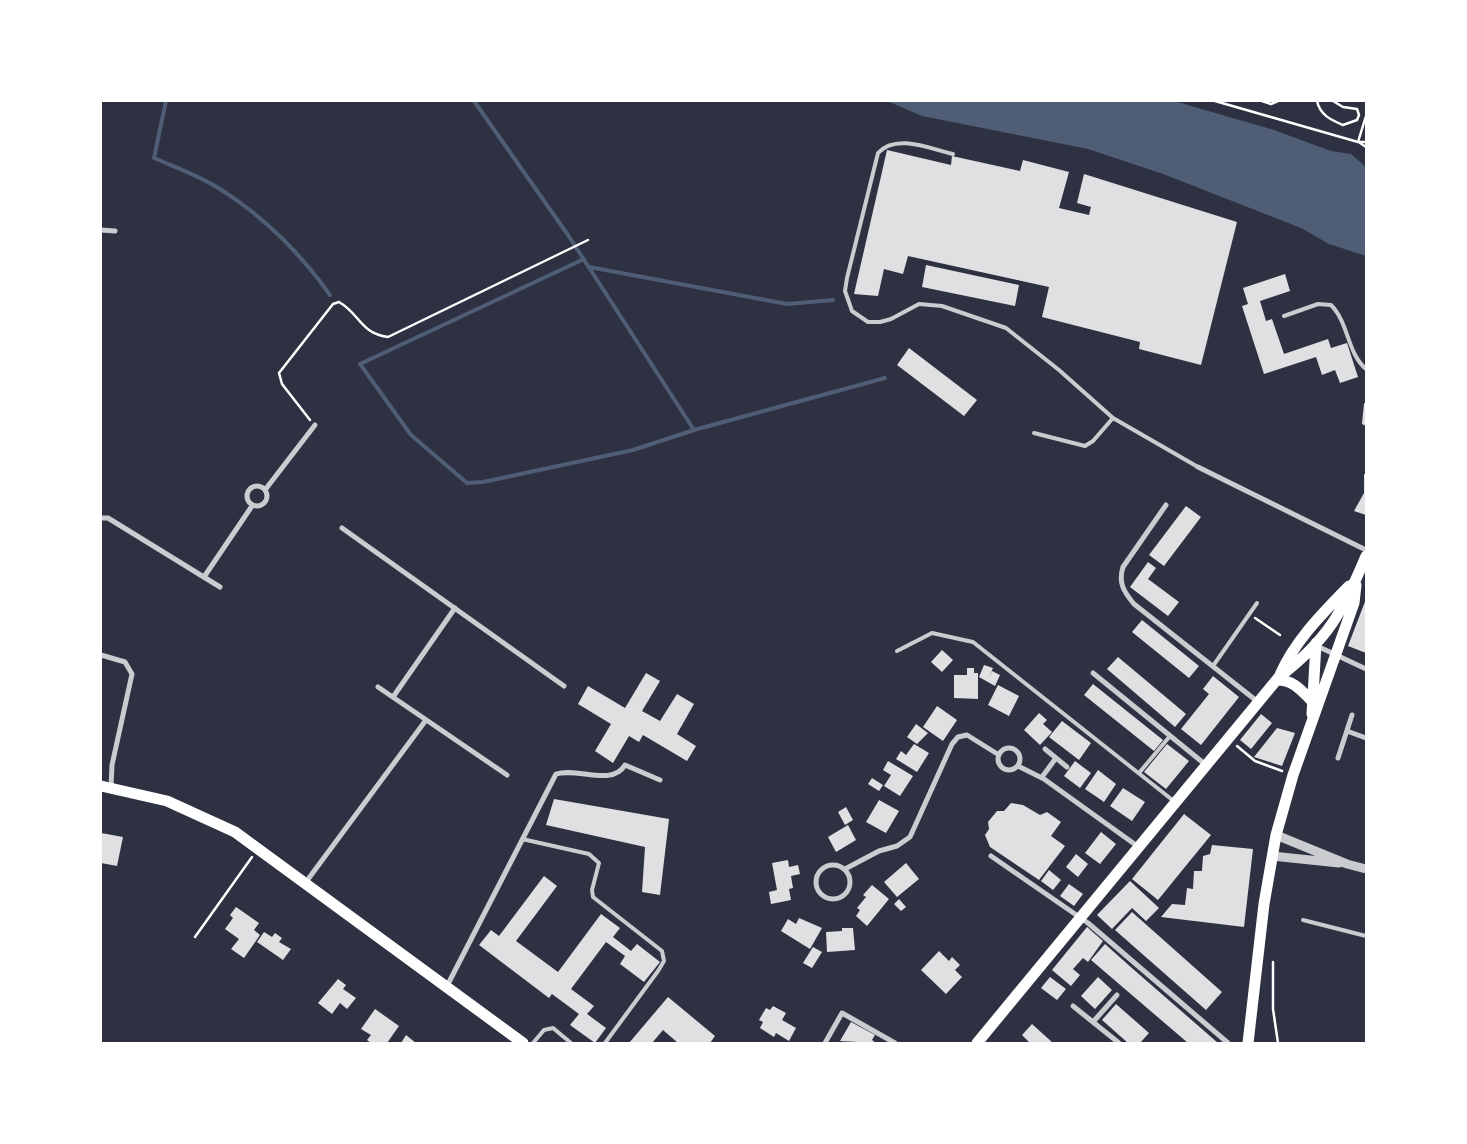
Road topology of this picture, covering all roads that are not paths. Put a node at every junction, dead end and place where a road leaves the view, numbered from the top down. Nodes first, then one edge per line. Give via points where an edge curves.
1 (953, 154) dead end
2 (101, 230) edge
3 (115, 231) dead end
4 (1284, 316) dead end
5 (1366, 369) edge
6 (1113, 418) junction
7 (314, 425) road end
8 (1034, 433) dead end
9 (1198, 467) joint
10 (265, 490) junction
11 (1166, 505) dead end
12 (252, 506) junction
13 (101, 518) edge
14 (342, 528) dead end
15 (1366, 550) edge
16 (1366, 556) edge
17 (204, 577) junction
18 (1357, 577) junction
19 (220, 587) dead end
20 (1257, 603) dead end
21 (455, 608) junction
22 (1313, 624) junction
23 (1316, 646) junction
24 (897, 651) dead end
25 (101, 655) edge
26 (1335, 655) junction
27 (1213, 666) junction
28 (1366, 669) edge
29 (1093, 673) dead end
30 (1278, 679) junction
31 (564, 686) dead end
32 (378, 687) dead end
33 (393, 697) junction
34 (1311, 700) junction
35 (1258, 702) junction
36 (1352, 715) dead end
37 (426, 720) junction
38 (1312, 721) junction
39 (1347, 731) junction
40 (1170, 736) junction
41 (1366, 738) edge
42 (1045, 749) dead end
43 (999, 755) junction
44 (1056, 758) junction
45 (1338, 758) dead end
46 (1206, 765) junction
47 (1018, 766) junction
48 (1068, 767) dead end
49 (1139, 774) junction
50 (507, 775) dead end
51 (1042, 777) junction
52 (660, 780) dead end
53 (106, 786) edge
54 (1176, 803) junction
55 (1276, 835) junction
56 (522, 839) junction
57 (1140, 848) junction
58 (991, 856) dead end
59 (1272, 856) junction
60 (1347, 864) junction
61 (845, 869) junction
62 (1366, 869) edge
63 (306, 882) junction
64 (1081, 918) junction
65 (1303, 920) dead end
66 (1366, 936) edge
67 (446, 986) junction
68 (1117, 995) dead end
69 (1073, 1006) dead end
70 (1093, 1022) junction
71 (523, 1043) edge
72 (534, 1043) edge
73 (571, 1043) edge
74 (605, 1043) edge
75 (824, 1043) edge
76 (895, 1043) edge
77 (977, 1043) edge
78 (1119, 1043) edge
79 (1228, 1043) edge
80 (1248, 1043) edge

1 - 6 lane via 897,142 883,147 878,153 847,278 845,291 852,311 868,322 880,322 919,304 935,305 1006,328
2 - 3 street
4 - 5 lane via 1318,304 1331,305 1339,312 1358,363
6 - 8 lane via 1085,446
6 - 9 lane
7 - 10 street
9 - 15 street
10 - 12 street via 265,503
10 - 12 street via 256,486 248,491 248,501
11 - 27 street via 1123,567 1120,576 1122,586 1134,604
12 - 17 street
13 - 17 street via 108,518
14 - 21 street
16 - 18 main road
17 - 19 street
18 - 22 main road
18 - 23 main road via 1334,625
18 - 26 main road via 1354,603
20 - 27 lane
21 - 31 street
21 - 33 street
22 - 23 main road
22 - 30 main road via 1287,659
23 - 26 street
23 - 30 main road
23 - 34 main road
24 - 49 lane via 932,633 973,642
25 - 53 street via 125,662 132,674
26 - 28 street
26 - 38 main road
27 - 35 street
29 - 40 street
30 - 34 main road via 1298,686
30 - 35 main road
32 - 33 street
33 - 37 street
34 - 38 main road
35 - 46 main road
36 - 39 street
37 - 50 street
37 - 63 street
38 - 55 main road via 1292,775
39 - 41 street
39 - 45 street
40 - 46 street
40 - 49 lane
42 - 44 street
43 - 47 street via 998,762 1002,768 1008,770
43 - 47 street via 1004,749 1015,750 1020,755
43 - 61 street via 966,735 958,737 910,837
44 - 48 street
44 - 51 street
46 - 54 main road
47 - 51 street
49 - 54 lane
51 - 57 street
52 - 56 street via 625,765 611,776 569,771 556,774
53 - 63 main road via 167,801 235,832
54 - 57 main road
55 - 59 main road
55 - 60 street
56 - 67 street
56 - 74 lane via 589,854 599,864 592,890 594,897 662,951 664,961 661,966
57 - 64 main road
58 - 64 street
59 - 60 street
59 - 80 main road
60 - 62 street
61 - 61 street via 850,879 845,894 830,899 820,893 816,883 819,872 829,865
63 - 67 main road
64 - 77 main road
64 - 79 street
65 - 66 lane
67 - 71 main road
68 - 70 street
69 - 70 street
70 - 78 street
72 - 73 lane via 544,1030 553,1028
75 - 76 street via 842,1013

